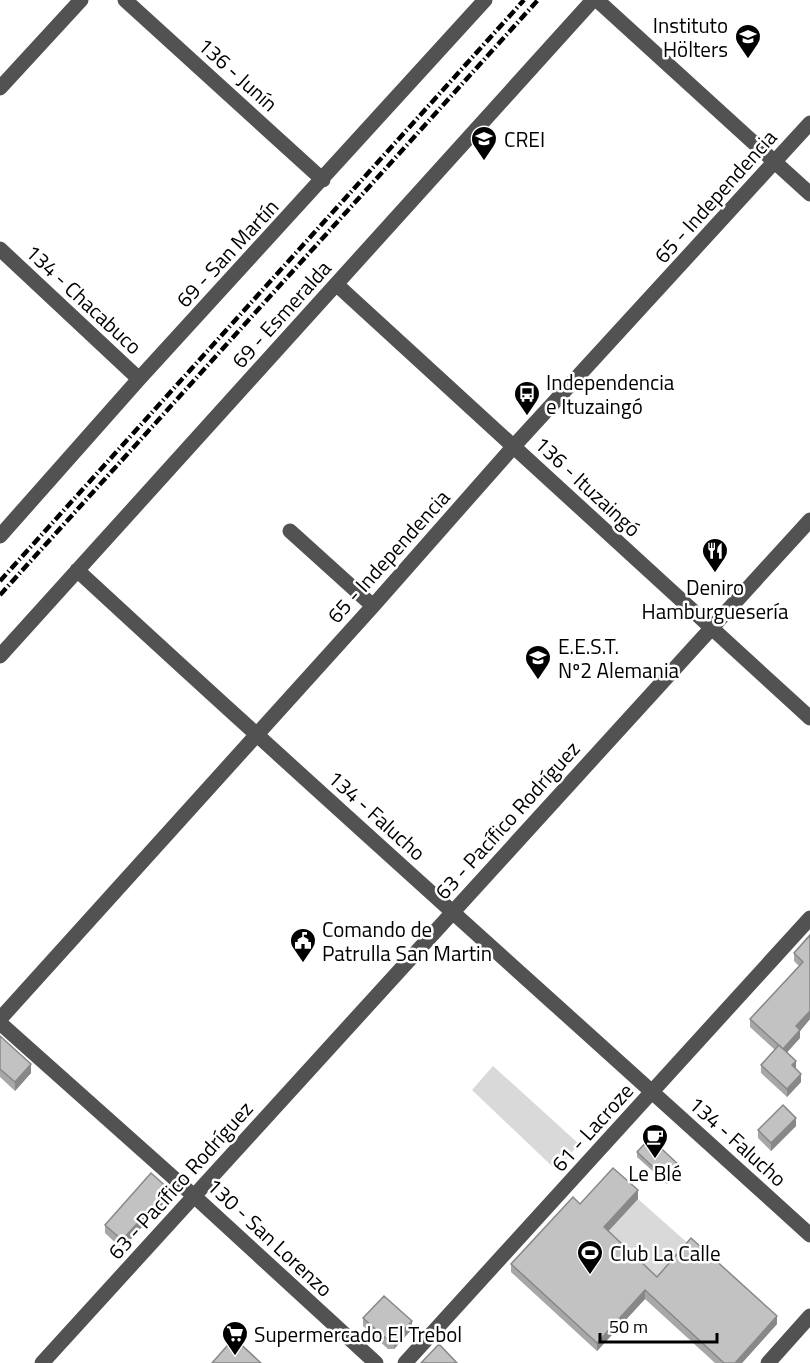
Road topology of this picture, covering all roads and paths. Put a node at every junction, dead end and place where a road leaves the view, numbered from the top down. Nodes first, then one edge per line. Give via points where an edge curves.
1 (81, 0) edge
2 (125, 0) edge
3 (485, 0) edge
4 (592, 0) edge
5 (597, 0) edge
6 (0, 88) edge
7 (810, 123) edge
8 (775, 162) junction
9 (323, 180) junction
10 (810, 194) edge
11 (0, 249) edge
12 (336, 284) junction
13 (139, 379) junction
14 (513, 446) junction
15 (810, 520) edge
16 (290, 531) dead end
17 (0, 536) edge
18 (77, 570) junction
19 (373, 606) junction
20 (712, 629) junction
21 (0, 656) edge
22 (810, 718) edge
23 (255, 735) junction
24 (453, 911) junction
25 (810, 918) edge
26 (0, 1021) edge
27 (652, 1092) junction
28 (194, 1196) junction
29 (810, 1235) edge
30 (810, 1316) edge
31 (42, 1363) edge
32 (376, 1363) edge
33 (405, 1363) edge
34 (768, 1363) edge

1 - 6 street
2 - 9 street, 136 - Junín
3 - 9 street, 69 - San Martín
4 - 12 street, 69 - Esmeralda
5 - 8 street
7 - 8 street, 65 - Independencia
8 - 10 street
8 - 14 street, 65 - Independencia
9 - 13 street, 69 - San Martín
11 - 13 street, 134 - Chacabuco
12 - 14 street, 136 - Ituzaingó
12 - 18 street, 69 - Esmeralda
13 - 17 street, 69 - San Martín
14 - 19 street, 65 - Independencia
14 - 20 street, 136 - Ituzaingó
15 - 20 street, 63 - Pacífico Rodríguez
16 - 19 street
18 - 21 street, 69 - Esmeralda
18 - 23 street, 134 - Falucho
19 - 23 street, 65 - Independencia
20 - 22 street, 136 - Ituzaingó
20 - 24 street, 63 - Pacífico Rodríguez
23 - 24 street, 134 - Falucho
23 - 26 street, 65 - Independencia
24 - 27 street, 134 - Falucho
24 - 28 street, 63 - Pacífico Rodríguez
25 - 27 street, 61 - Lacroze
26 - 28 street, 130 - San Lorenzo
27 - 29 street, 134 - Falucho
27 - 33 street, 61 - Lacroze
28 - 31 street, 63 - Pacífico Rodríguez
28 - 32 street, 130 - San Lorenzo
30 - 34 street

